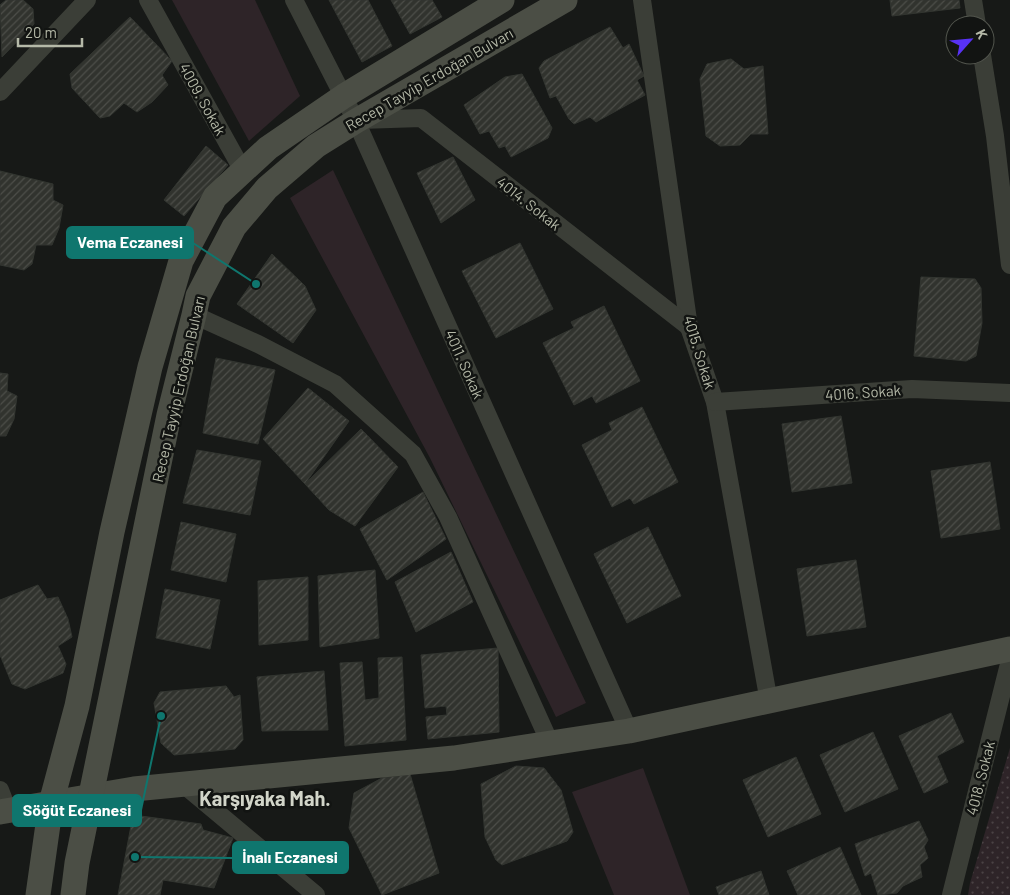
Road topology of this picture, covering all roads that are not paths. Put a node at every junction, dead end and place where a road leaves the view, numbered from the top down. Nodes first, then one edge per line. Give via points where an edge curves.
1 (87, 0) edge
2 (148, 0) edge
3 (294, 0) edge
4 (502, 0) edge
5 (566, 0) edge
6 (642, 0) edge
7 (973, 0) edge
8 (975, 15) edge
9 (984, 65) edge
10 (0, 92) edge
11 (344, 96) junction
12 (356, 121) junction
13 (243, 171) junction
14 (1010, 265) edge
15 (194, 315) junction
16 (689, 328) junction
17 (1010, 393) edge
18 (715, 402) junction
19 (1010, 649) edge
20 (1010, 660) edge
21 (769, 702) junction
22 (629, 731) junction
23 (550, 743) junction
24 (183, 784) junction
25 (91, 796) junction
26 (51, 803) junction
27 (3, 804) edge
28 (38, 895) edge
29 (73, 895) edge
30 (316, 895) edge
31 (951, 895) edge

1 - 10 street
2 - 13 street, 4009. Sokak
3 - 11 street, 4011. Sokak
4 - 11 main road, Recep Tayyip Erdoğan Bulvarı
5 - 12 main road, Recep Tayyip Erdoğan Bulvarı
6 - 16 street, 4015. Sokak
7 - 8 street
9 - 14 street
11 - 12 street, 4011. Sokak
11 - 13 main road, Recep Tayyip Erdoğan Bulvarı via 268,148
12 - 15 main road, Recep Tayyip Erdoğan Bulvarı via 316,146 267,188 234,227 198,296
12 - 16 street, 4014. Sokak via 421,118
12 - 22 street, 4011. Sokak
13 - 26 main road, Recep Tayyip Erdoğan Bulvarı via 215,197 181,261 150,367 77,706
15 - 23 street via 335,384 413,454 448,517
15 - 25 main road, Recep Tayyip Erdoğan Bulvarı via 169,415
16 - 18 street, 4015. Sokak
17 - 18 street, 4016. Sokak via 912,389
18 - 21 street, 4015. Sokak
19 - 21 main road
20 - 31 street, 4018. Sokak
21 - 22 main road
22 - 23 main road
23 - 24 main road via 454,758
24 - 25 main road
24 - 30 street
25 - 26 main road
25 - 29 main road, Recep Tayyip Erdoğan Bulvarı
26 - 27 main road
26 - 28 main road, Recep Tayyip Erdoğan Bulvarı

